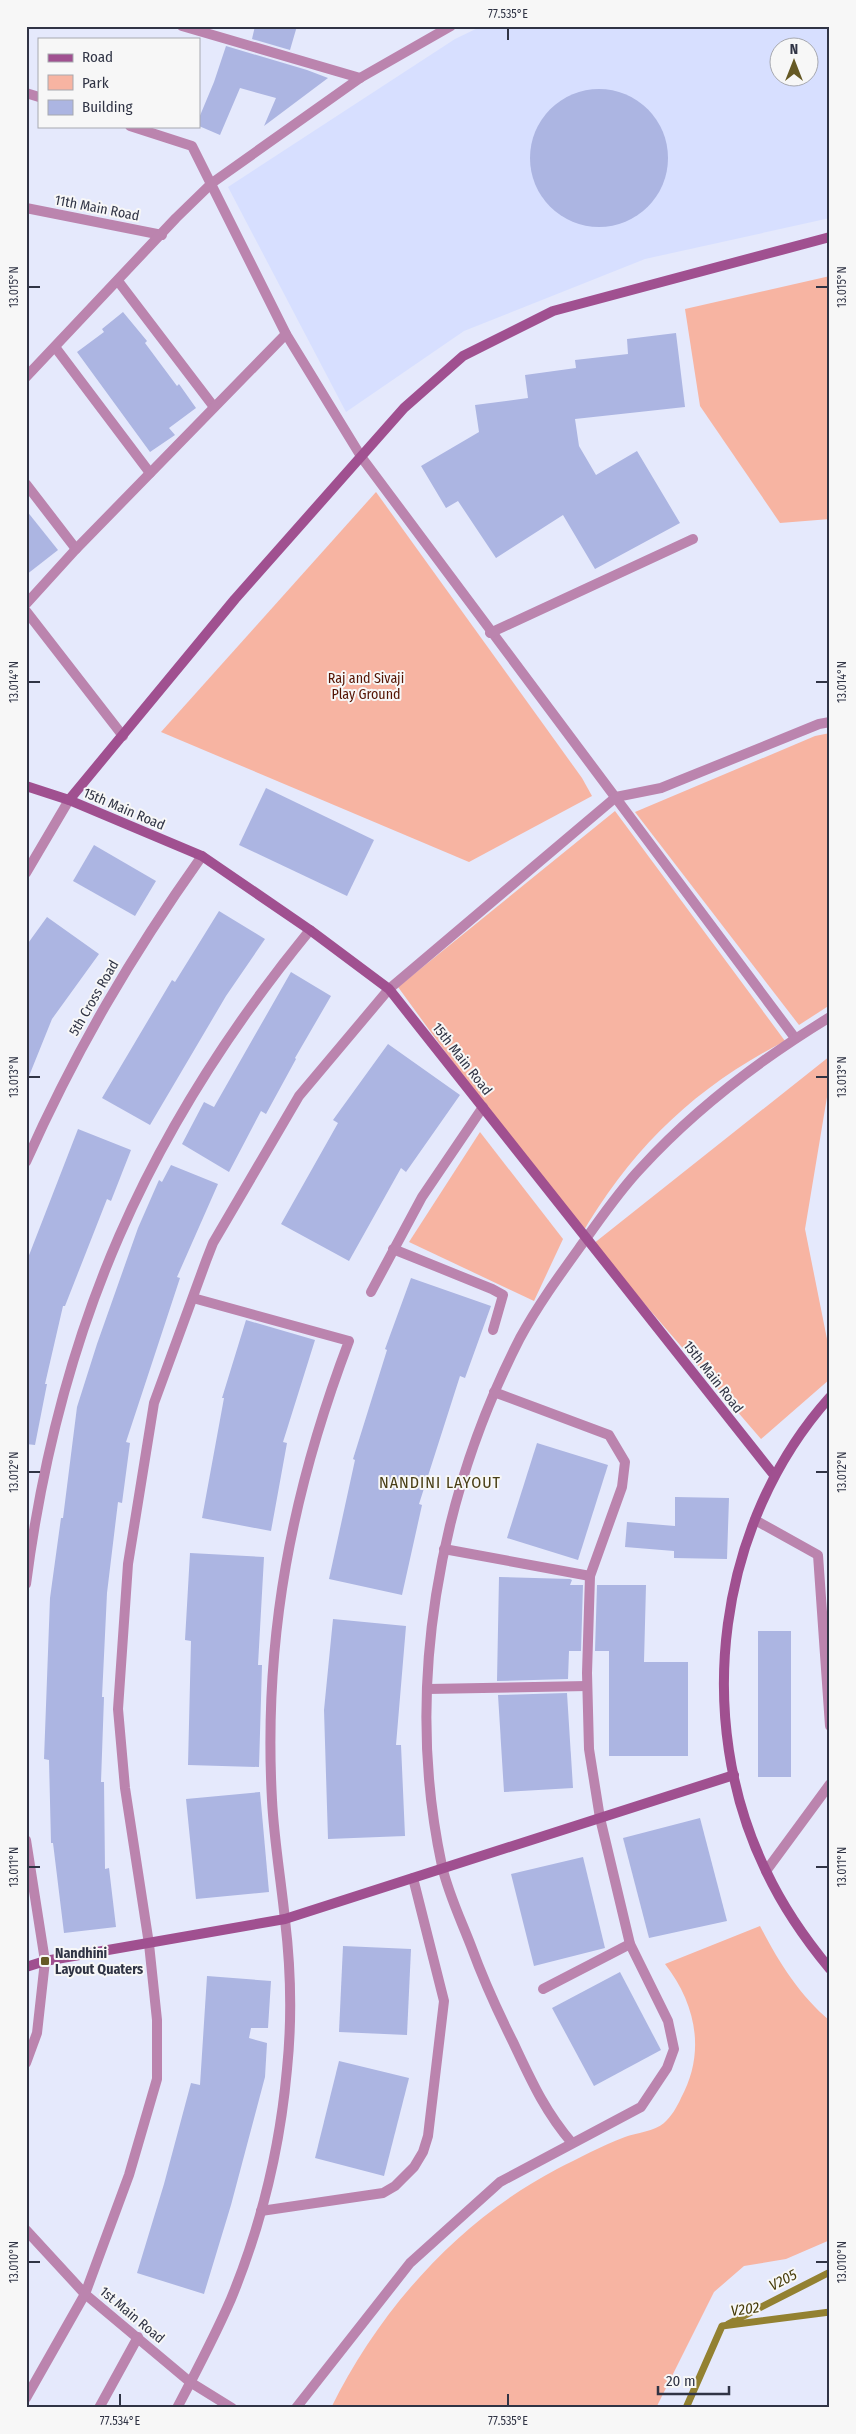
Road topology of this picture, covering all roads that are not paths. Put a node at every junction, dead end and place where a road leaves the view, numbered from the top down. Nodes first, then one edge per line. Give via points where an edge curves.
1 (182, 26) edge
2 (450, 26) edge
3 (360, 78) junction
4 (26, 93) edge
5 (38, 97) edge
6 (136, 128) edge
7 (212, 183) junction
8 (26, 208) edge
9 (162, 235) junction
10 (830, 237) edge
11 (118, 281) junction
12 (286, 334) junction
13 (55, 347) junction
14 (26, 377) edge
15 (214, 407) junction
16 (362, 458) junction
17 (150, 473) junction
18 (26, 484) edge
19 (693, 539) dead end
20 (76, 549) junction
21 (26, 604) edge
22 (26, 611) edge
23 (490, 633) junction
24 (830, 722) edge
25 (123, 736) junction
26 (26, 786) edge
27 (616, 797) junction
28 (69, 800) junction
29 (202, 856) junction
30 (26, 873) edge
31 (310, 930) junction
32 (390, 989) junction
33 (830, 1017) edge
34 (795, 1038) junction
35 (483, 1107) junction
36 (26, 1162) edge
37 (586, 1238) junction
38 (392, 1249) junction
39 (371, 1292) dead end
40 (193, 1298) junction
41 (493, 1330) dead end
42 (494, 1392) junction
43 (830, 1397) edge
44 (774, 1475) junction
45 (755, 1520) junction
46 (444, 1549) junction
47 (590, 1576) junction
48 (26, 1584) edge
49 (587, 1686) junction
50 (428, 1689) junction
51 (830, 1726) edge
52 (734, 1775) junction
53 (830, 1784) edge
54 (600, 1818) junction
55 (26, 1840) edge
56 (443, 1868) junction
57 (766, 1871) junction
58 (413, 1878) junction
59 (285, 1919) junction
60 (149, 1944) junction
61 (630, 1944) junction
62 (46, 1960) junction
63 (26, 1967) edge
64 (830, 1969) edge
65 (543, 1989) dead end
66 (26, 2063) edge
67 (572, 2143) junction
68 (261, 2211) junction
69 (26, 2230) edge
70 (85, 2294) junction
71 (138, 2337) junction
72 (190, 2382) junction
73 (26, 2398) edge
74 (99, 2408) edge
75 (177, 2408) edge
76 (232, 2408) edge
77 (296, 2408) edge

1 - 3 street
2 - 3 street
3 - 7 street
4 - 5 street
6 - 7 street via 192,146
7 - 9 street
7 - 12 street
8 - 9 street, 11th Main Road
9 - 11 street
10 - 16 street via 553,311 463,356 404,408
11 - 13 street
11 - 15 street
12 - 15 street
12 - 16 street
13 - 14 street
13 - 17 street
15 - 17 street
16 - 23 street
16 - 25 street via 235,599
17 - 20 street
18 - 20 street
19 - 23 street
20 - 21 street
22 - 25 street
23 - 27 street
24 - 27 street via 661,788
25 - 28 street
26 - 28 street, 15th Main Road
27 - 32 street
27 - 34 street
28 - 29 street, 15th Main Road
28 - 30 street
29 - 31 street, 15th Main Road
29 - 36 street, 5th Cross Road via 118,981 80,1050
31 - 32 street, 15th Main Road
31 - 48 street via 235,1026 202,1077 142,1184 117,1240 94,1296 57,1413
32 - 35 street, 15th Main Road
32 - 40 street via 299,1096 213,1243
33 - 34 street
34 - 37 street via 738,1079 678,1131 610,1204
35 - 37 street, 15th Main Road
35 - 38 street via 422,1197
37 - 42 street via 549,1289
37 - 44 street, 15th Main Road
38 - 39 street
38 - 41 street via 503,1295
40 - 59 street via 349,1341 312,1448 296,1506 277,1623 272,1682 271,1775
40 - 60 street via 154,1403 128,1564 118,1708 125,1788
42 - 46 street via 460,1488
42 - 47 street via 609,1435 625,1462 622,1486
43 - 44 street via 801,1433
44 - 45 street
45 - 51 street via 818,1555
45 - 52 street via 739,1568 726,1640 724,1714
46 - 47 street
46 - 50 street via 435,1603
47 - 49 street
49 - 50 street
49 - 54 street via 588,1749
50 - 56 street via 429,1758
52 - 54 street
52 - 57 street via 750,1833
53 - 57 street
54 - 56 street
54 - 61 street
55 - 62 street
56 - 58 street
56 - 67 street via 483,1980 545,2110
57 - 64 street via 807,1941
58 - 59 street
58 - 68 street via 444,2001 428,2136 423,2152 405,2177 383,2193
59 - 60 street
59 - 68 street via 290,1969 287,2068 278,2136
60 - 62 street
60 - 70 street via 157,2020 157,2079 129,2175
61 - 65 street
61 - 67 street via 668,2021 674,2049 667,2068 641,2107
62 - 63 street
62 - 66 street via 37,2033
67 - 77 street via 500,2182 410,2263
68 - 72 street via 231,2298
69 - 70 street, 1st Main Road
70 - 71 street, 1st Main Road
70 - 73 street
71 - 72 street, 1st Main Road
71 - 74 street
72 - 75 street
72 - 76 street, 1st Main Road

